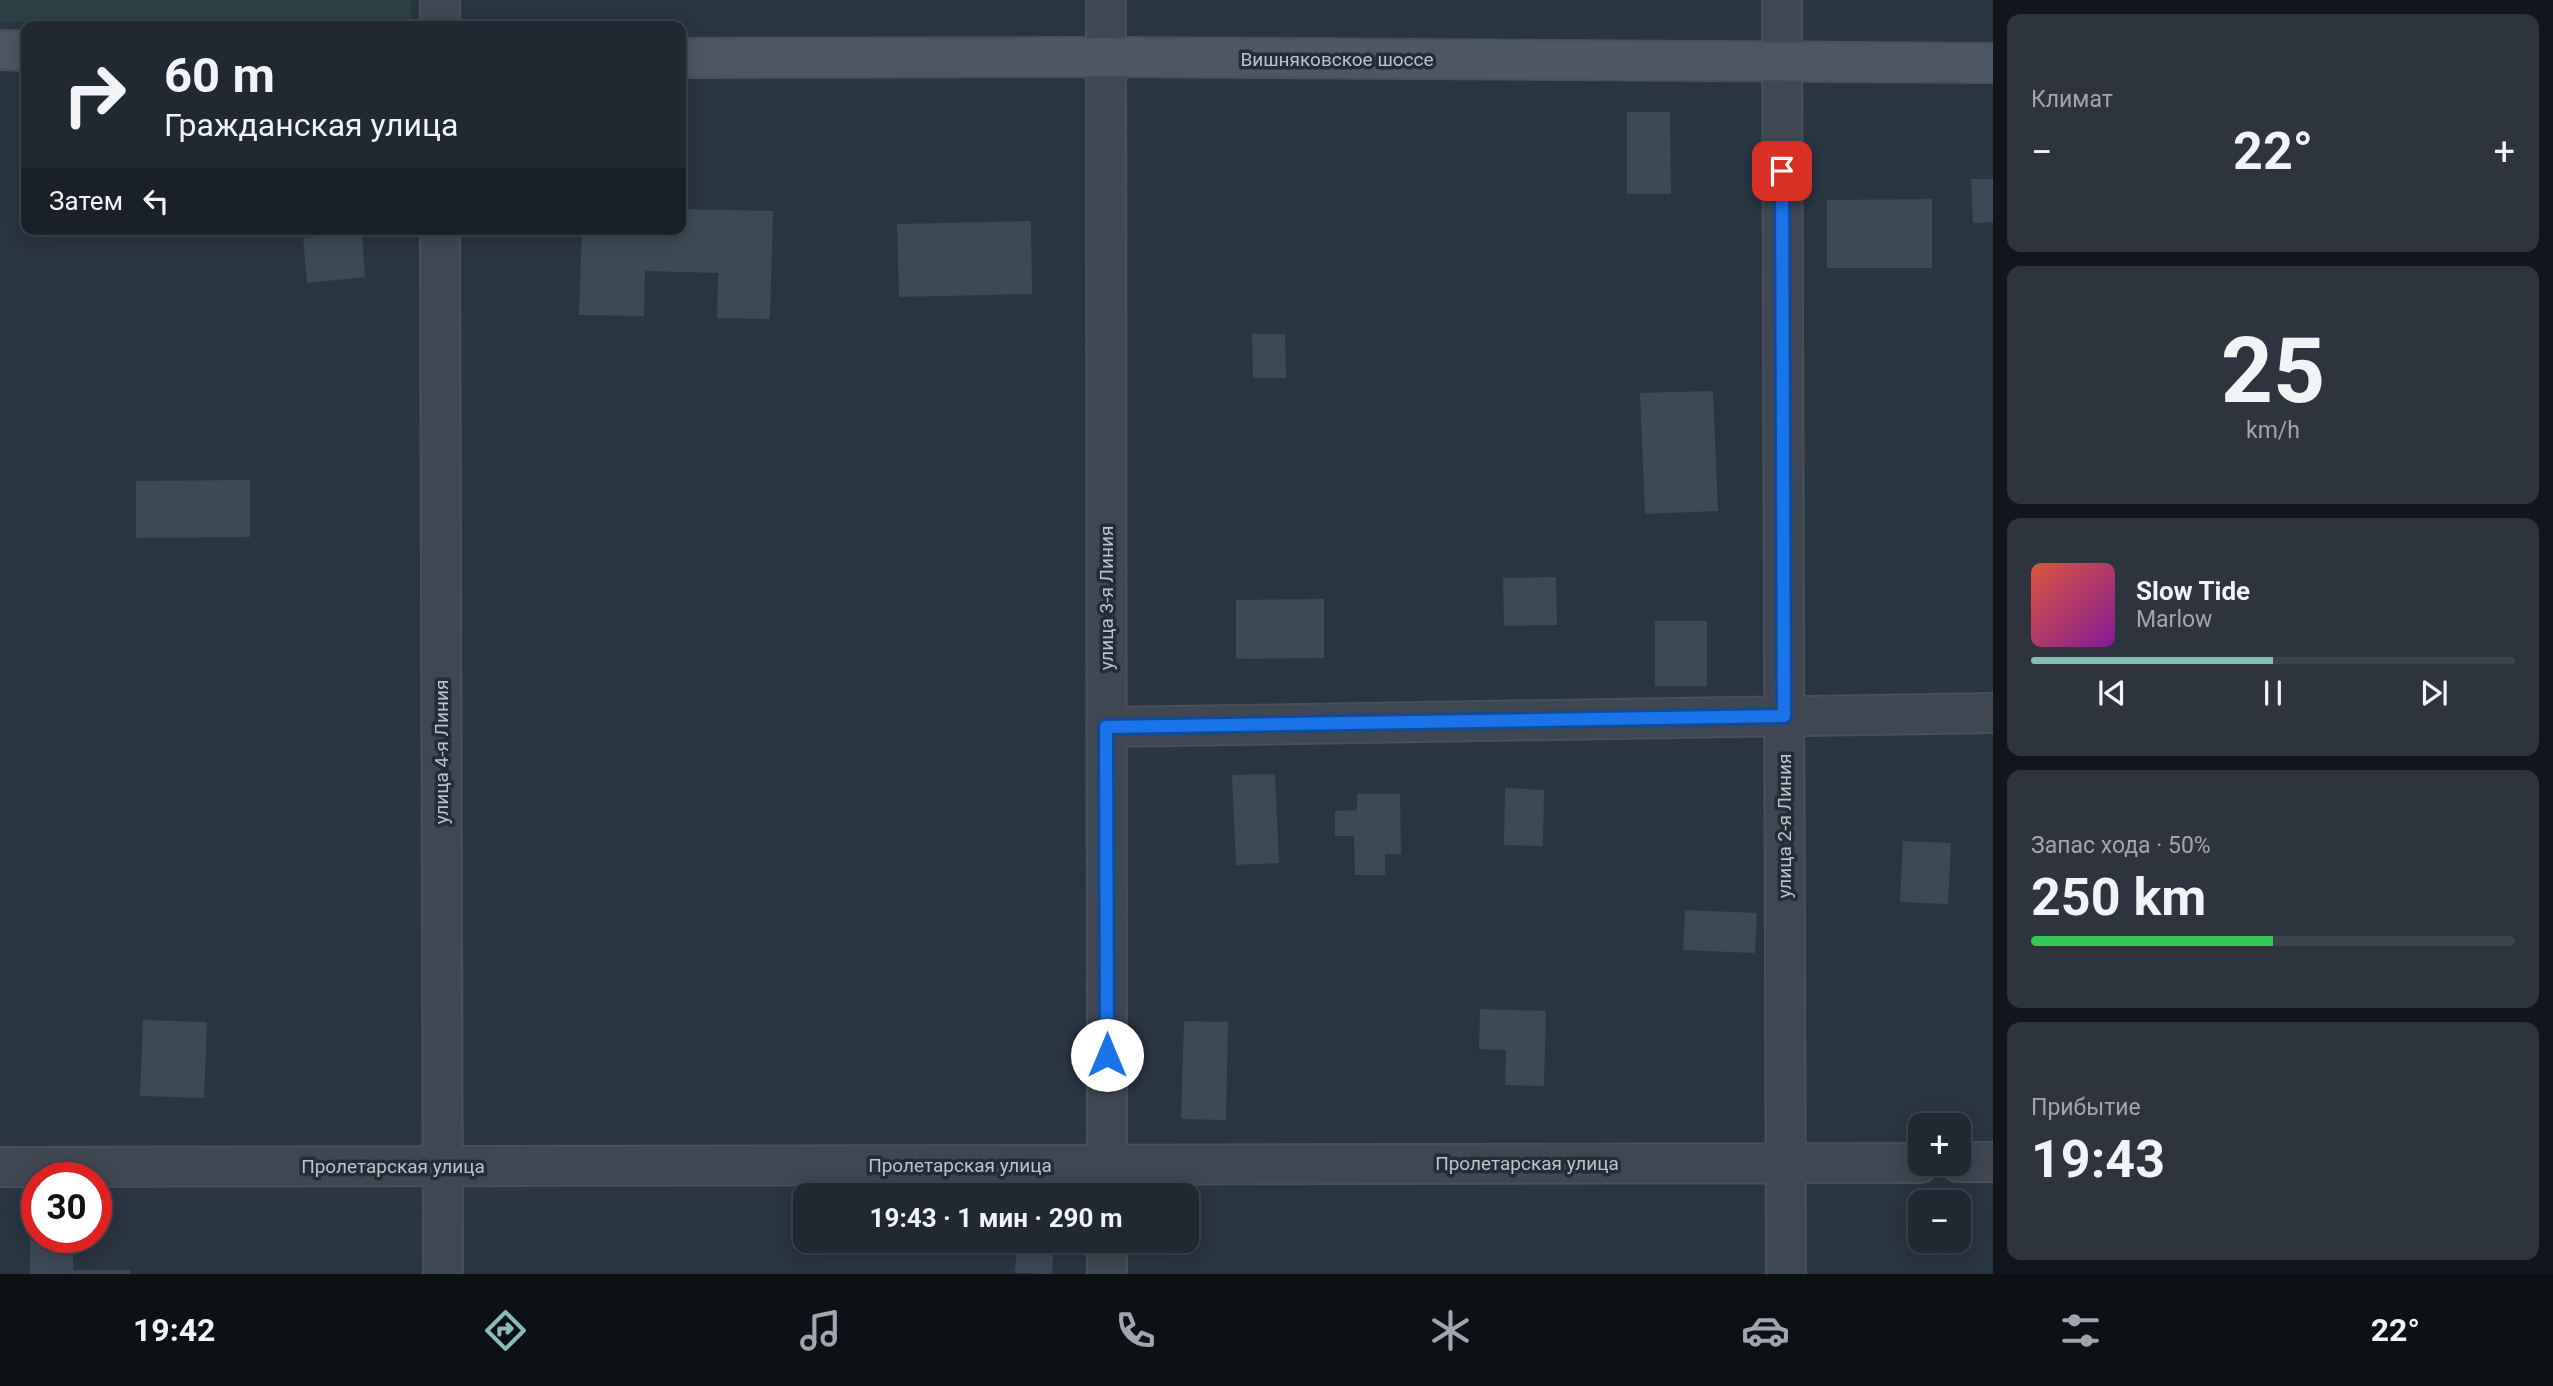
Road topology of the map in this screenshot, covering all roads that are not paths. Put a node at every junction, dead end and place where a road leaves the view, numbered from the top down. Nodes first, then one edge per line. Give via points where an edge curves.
1 (440, 0) edge
2 (1106, 0) edge
3 (1782, 0) edge
4 (440, 21) edge
5 (0, 50) edge
6 (21, 51) edge
7 (1106, 57) junction
8 (686, 58) edge
9 (1781, 62) junction
10 (1993, 63) edge
11 (440, 235) edge
12 (1993, 713) edge
13 (1784, 716) junction
14 (1106, 727) junction
15 (1993, 1162) edge
16 (1785, 1163) junction
17 (1908, 1163) edge
18 (1971, 1163) edge
19 (443, 1166) junction
20 (0, 1167) edge
21 (1107, 1180) edge
22 (1107, 1253) edge
23 (443, 1274) edge
24 (1107, 1274) edge
25 (1786, 1274) edge

1 - 4 street
2 - 7 street, улица 3-я Линия
3 - 9 street, улица 2-я Линия
5 - 6 street
7 - 8 street, Вишняковское шоссе
7 - 9 street, Вишняковское шоссе
7 - 14 street, улица 3-я Линия
9 - 10 street, Вишняковское шоссе
9 - 13 street, улица 2-я Линия
11 - 19 street, улица 4-я Линия
12 - 13 street
13 - 14 street
13 - 16 street, улица 2-я Линия
14 - 21 street, улица 3-я Линия
15 - 18 street
16 - 17 street, Пролетарская улица
16 - 21 street, Пролетарская улица
16 - 25 street, улица 2-я Линия
19 - 20 street, Пролетарская улица
19 - 21 street, Пролетарская улица
19 - 23 street, улица 4-я Линия
22 - 24 street

